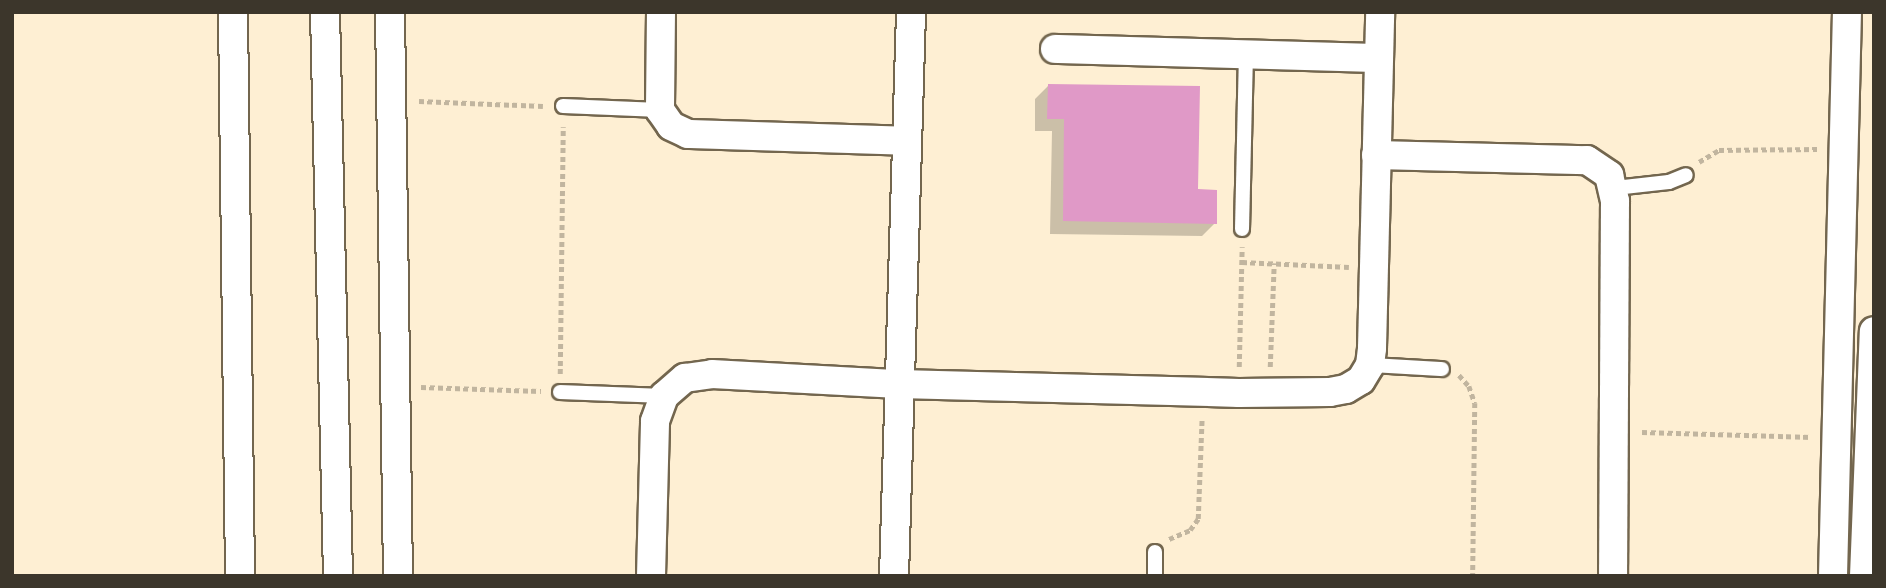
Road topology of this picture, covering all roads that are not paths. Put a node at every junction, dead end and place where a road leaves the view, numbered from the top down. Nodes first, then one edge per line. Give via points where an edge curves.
1 (233, 12) edge
2 (324, 12) edge
3 (390, 12) edge
4 (661, 12) edge
5 (911, 12) edge
6 (1380, 12) edge
7 (1847, 12) edge
8 (1055, 49) dead end
9 (1246, 55) junction
10 (1378, 58) junction
11 (563, 106) road end
12 (660, 110) junction
13 (906, 141) junction
14 (1376, 155) junction
15 (1686, 175) road end
16 (1615, 188) junction
17 (1242, 229) road end
18 (1874, 331) edge
19 (1370, 365) junction
20 (1442, 369) road end
21 (899, 384) junction
22 (560, 392) road end
23 (664, 396) junction
24 (1155, 552) road end
25 (240, 576) edge
26 (338, 576) edge
27 (398, 576) edge
28 (651, 576) edge
29 (894, 576) edge
30 (1155, 576) edge
31 (1613, 576) edge
32 (1833, 576) edge
33 (1864, 576) edge

1 - 25 street
2 - 26 street
3 - 27 street
4 - 12 street
5 - 13 street
6 - 10 street
7 - 32 street
8 - 9 street
9 - 10 street
9 - 17 lane
10 - 14 street
11 - 12 lane
12 - 13 street via 671,126 688,134
13 - 21 street
14 - 16 street via 1587,160 1609,175
14 - 19 street
15 - 16 lane via 1669,182
16 - 31 street
18 - 33 street
19 - 20 lane
19 - 21 street via 1360,380 1346,389 1269,393
21 - 23 street via 712,373 685,378
21 - 29 street
22 - 23 lane
23 - 28 street via 655,421
24 - 30 lane

